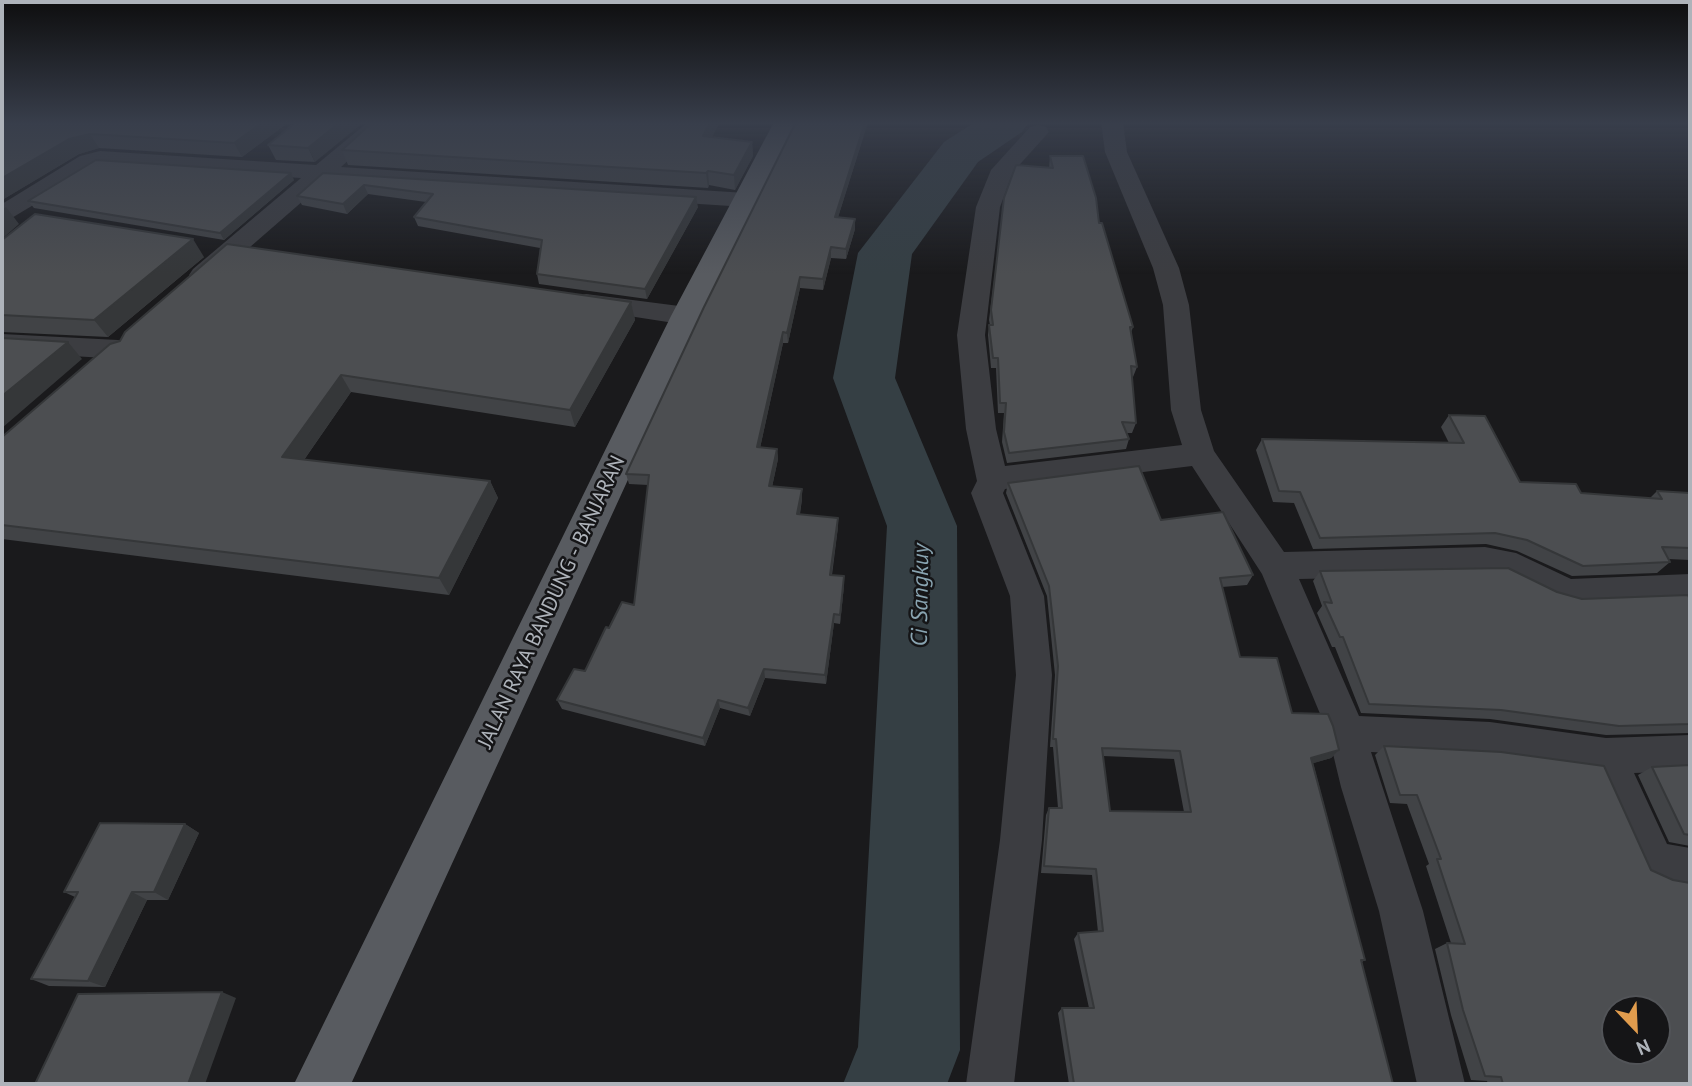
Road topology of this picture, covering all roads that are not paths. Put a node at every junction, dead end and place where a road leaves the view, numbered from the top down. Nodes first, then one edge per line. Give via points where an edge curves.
1 (70, 173) edge
2 (321, 173) edge
3 (362, 173) edge
4 (760, 173) edge
5 (1001, 173) edge
6 (1125, 173) edge
7 (746, 200) junction
8 (4, 211) edge
9 (43, 221) edge
10 (198, 246) dead end
11 (230, 251) junction
12 (258, 255) edge
13 (180, 295) edge
14 (563, 298) edge
15 (687, 316) junction
16 (2, 343) edge
17 (87, 376) edge
18 (1200, 454) junction
19 (993, 481) junction
20 (1275, 566) junction
21 (1690, 587) edge
22 (1347, 733) junction
23 (1690, 753) edge
24 (1606, 756) junction
25 (1690, 869) edge
26 (322, 1084) edge
27 (990, 1084) edge
28 (1441, 1084) edge

1 - 8 street
2 - 11 street
3 - 7 street
4 - 7 main road, JALAN RAYA BANDUNG - BANJARAN
5 - 19 street via 988,207 971,335 981,429
6 - 18 street via 1166,268 1176,305 1186,410
7 - 15 main road, JALAN RAYA BANDUNG - BANJARAN
8 - 9 street
10 - 11 street via 236,251
11 - 12 street
11 - 13 street
14 - 15 street
15 - 26 main road, JALAN RAYA BANDUNG - BANJARAN
16 - 17 street via 122,350 129,340
18 - 19 street
18 - 20 street
19 - 27 street via 987,493 1027,596 1034,675 1021,840
20 - 21 street via 1485,561 1504,563 1571,593
20 - 22 street
22 - 24 street via 1490,740
22 - 28 street via 1401,911
23 - 24 street
24 - 25 street via 1653,861

